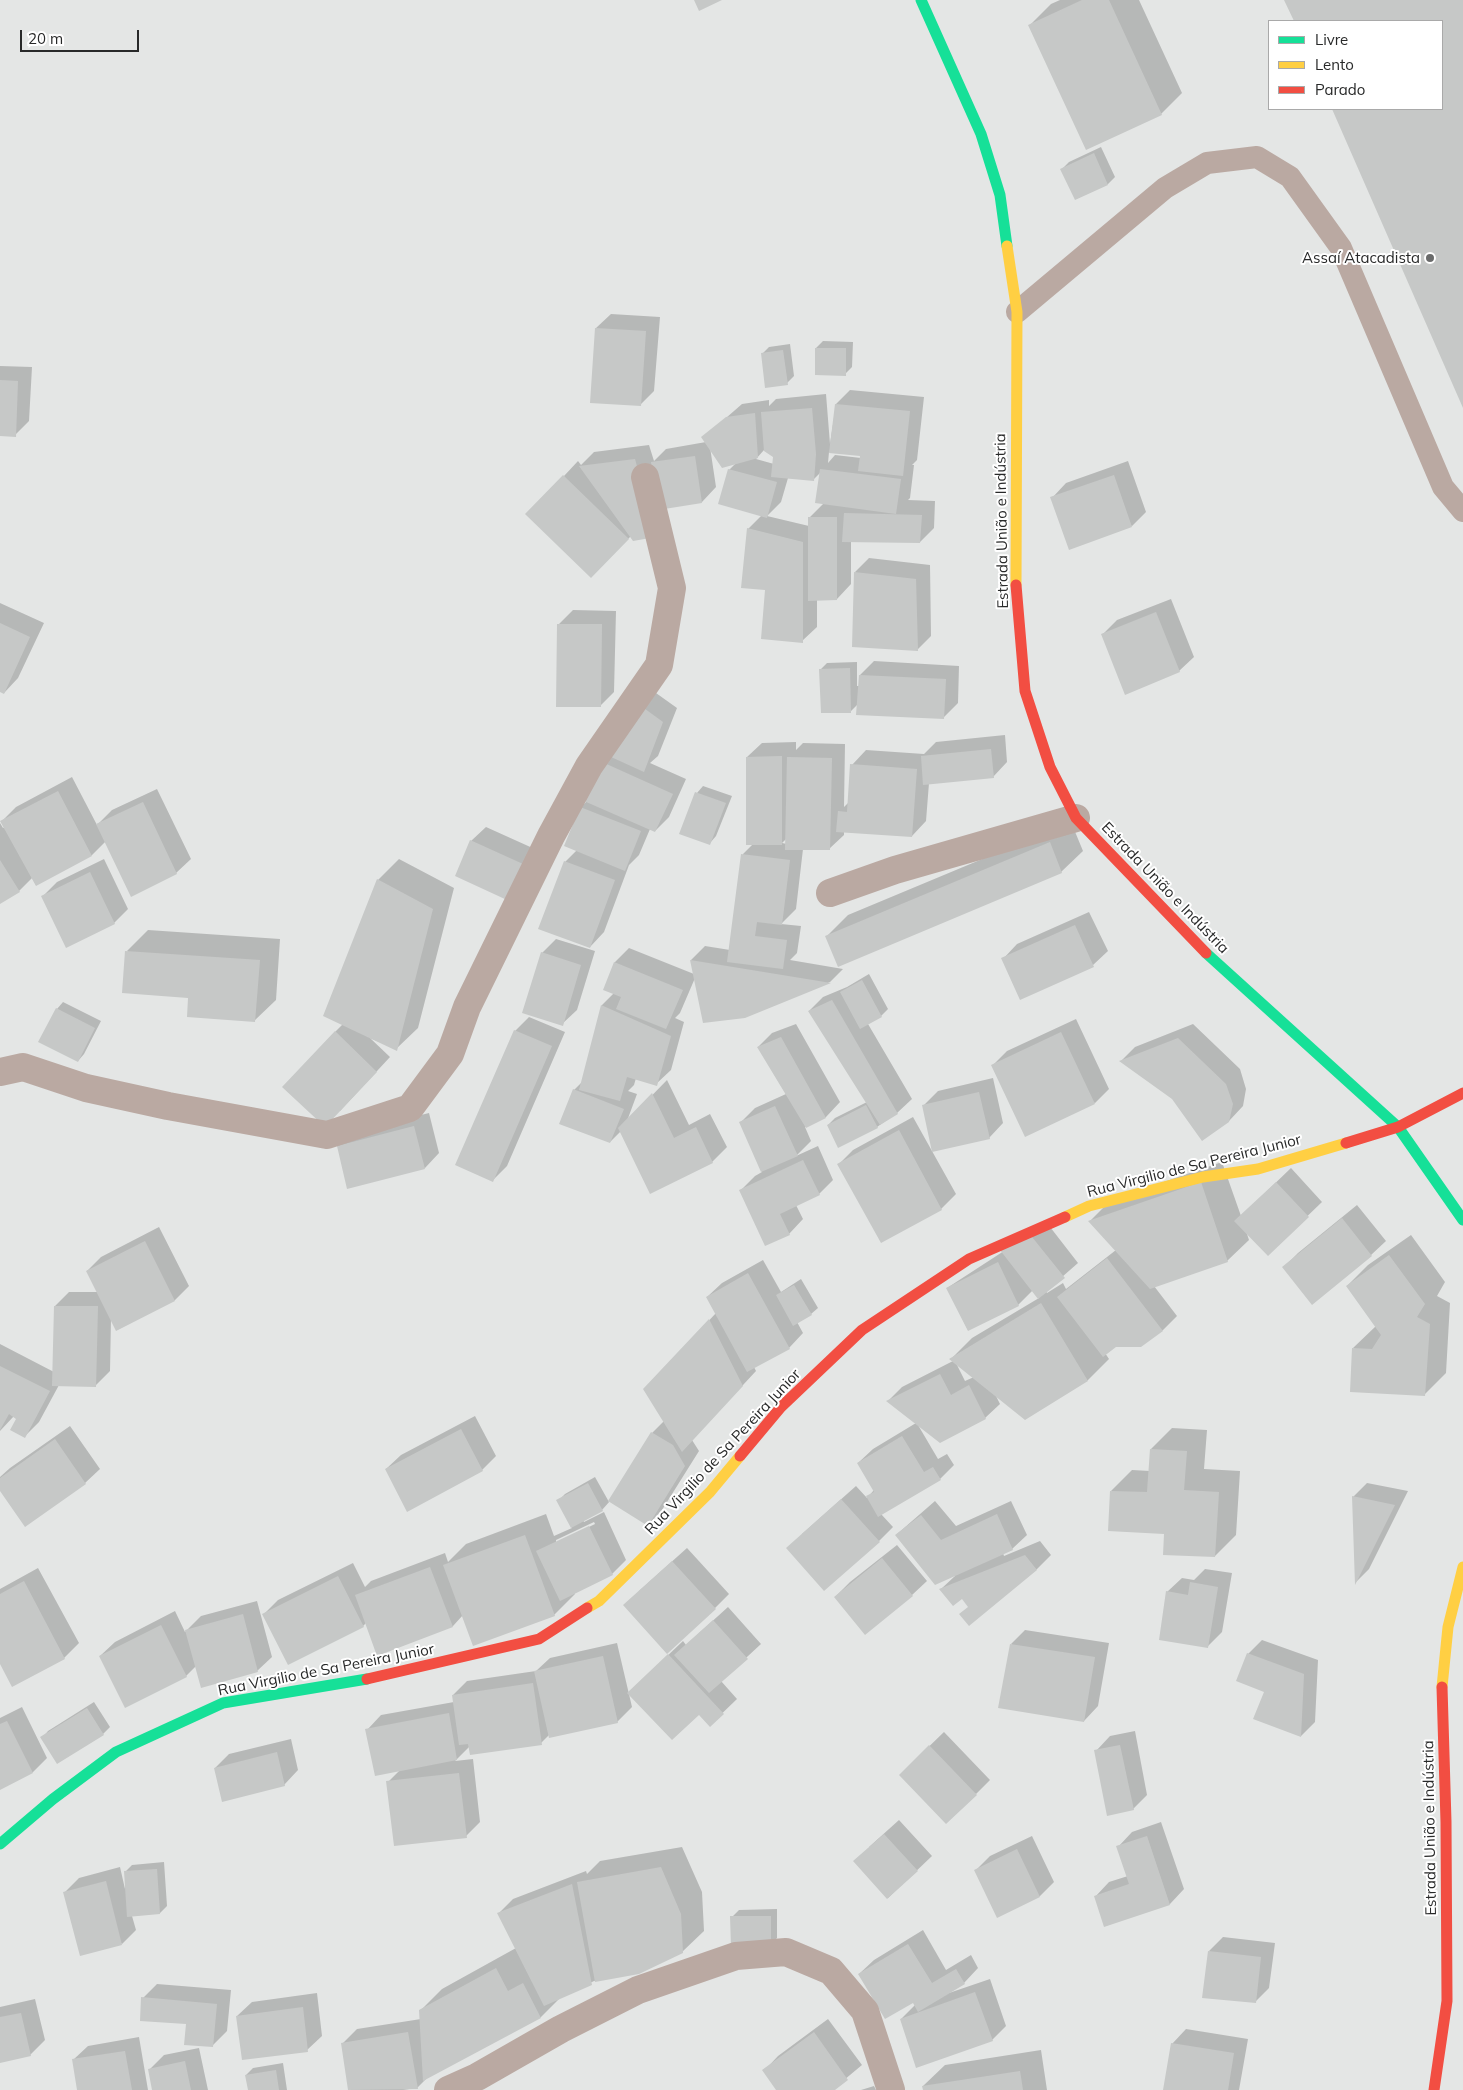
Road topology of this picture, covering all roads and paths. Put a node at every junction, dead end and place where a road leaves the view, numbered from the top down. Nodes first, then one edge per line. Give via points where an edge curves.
1 (921, 0) edge
2 (1017, 312) junction
3 (645, 477) dead end
4 (1463, 511) edge
5 (1076, 818) junction
6 (830, 893) dead end
7 (12, 1070) edge
8 (1463, 1093) edge
9 (1398, 1127) junction
10 (1463, 1220) edge
11 (1463, 1567) edge
12 (0, 1844) edge
13 (448, 2090) edge
14 (891, 2090) edge
15 (1434, 2090) edge

1 - 2 main road, Estrada União e Indústria via 982,134 1000,195
2 - 4 lane via 1165,188 1207,163 1256,157 1290,177 1341,248 1443,487
2 - 5 main road, Estrada União e Indústria via 1015,579 1025,691 1050,767
3 - 7 street via 672,588 659,665 589,766 467,1007 450,1054 410,1108 327,1135 168,1106
5 - 6 street via 895,870
5 - 9 main road, Estrada União e Indústria via 1210,957
8 - 9 main road, Rua Virgilio de Sa Pereira Junior
9 - 10 main road, Estrada União e Indústria
9 - 12 main road, Rua Virgilio de Sa Pereira Junior via 1258,1169 1203,1177 1089,1206 969,1259 862,1330 781,1407 710,1492 599,1602 539,1639 384,1676 223,1703 116,1752
11 - 15 main road, Estrada União e Indústria via 1448,1627 1441,1696 1446,1822 1447,2001
13 - 14 street via 638,1990 736,1956 786,1952 830,1971 865,2011

